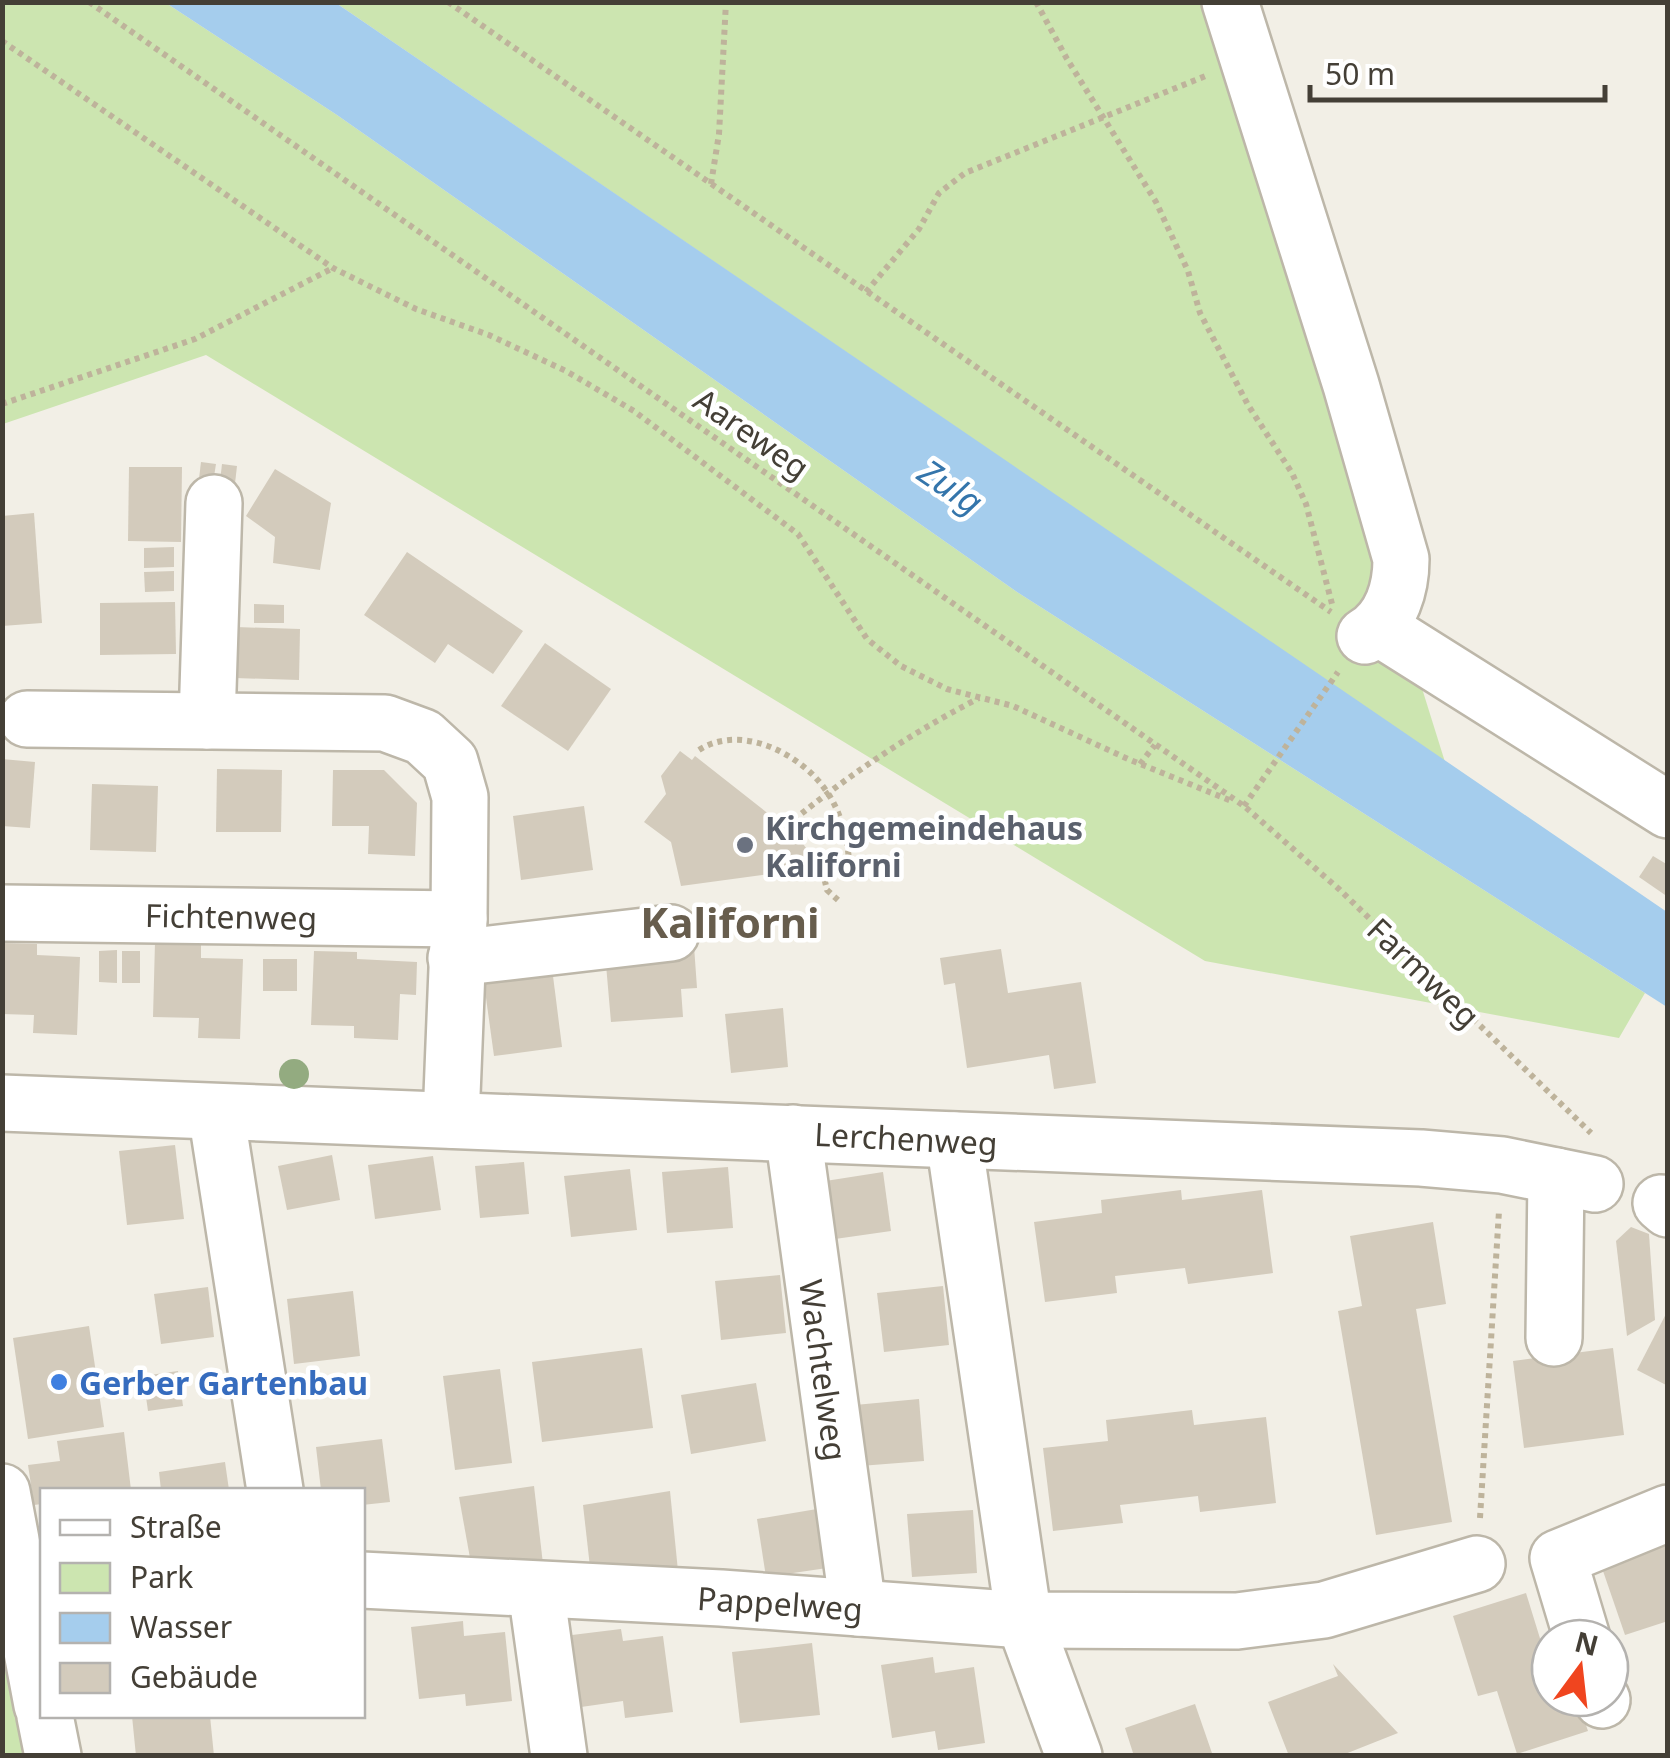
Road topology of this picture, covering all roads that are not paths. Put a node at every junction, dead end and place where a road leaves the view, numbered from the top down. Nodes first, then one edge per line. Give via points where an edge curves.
1 (1230, 2) edge
2 (214, 502) dead end
3 (27, 719) dead end
4 (207, 721) junction
5 (1668, 810) edge
6 (2, 913) edge
7 (671, 933) dead end
8 (458, 939) junction
9 (2, 1104) edge
10 (216, 1112) junction
11 (451, 1120) junction
12 (793, 1133) junction
13 (954, 1140) junction
14 (1554, 1338) dead end
15 (275, 1488) edge
16 (2, 1492) edge
17 (1668, 1513) edge
18 (28, 1563) edge
19 (1477, 1564) road end
20 (365, 1580) edge
21 (536, 1590) junction
22 (858, 1608) junction
23 (1576, 1618) edge
24 (1024, 1620) junction
25 (40, 1685) edge
26 (45, 1718) edge
27 (53, 1756) edge
28 (559, 1756) edge
29 (1074, 1756) edge

1 - 5 street via 1400,559 1401,585 1356,636
2 - 4 street
3 - 4 street
4 - 8 street via 386,722 423,737 450,762 460,797
6 - 8 street, Fichtenweg
7 - 8 street, Fichtenweg
8 - 11 street
9 - 10 street, Lerchenweg
10 - 11 street, Lerchenweg
10 - 15 street
11 - 12 street, Lerchenweg
12 - 13 street, Lerchenweg via 864,1116
12 - 22 street, Wachtelweg
13 - 14 street, Lerchenweg via 1583,1167
13 - 24 street
16 - 18 street
17 - 23 street via 1558,1558
18 - 25 street
19 - 24 street, Pappelweg via 1283,1616
20 - 21 street, Pappelweg
21 - 22 street, Pappelweg
21 - 28 street
22 - 24 street, Pappelweg
24 - 29 street
26 - 27 street

